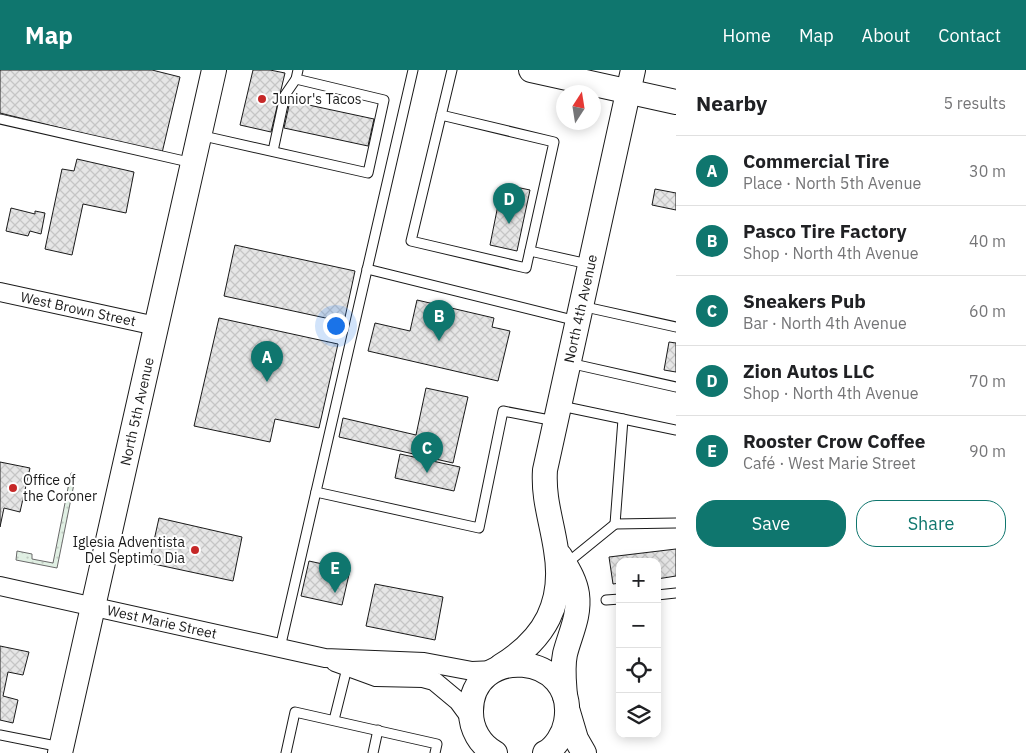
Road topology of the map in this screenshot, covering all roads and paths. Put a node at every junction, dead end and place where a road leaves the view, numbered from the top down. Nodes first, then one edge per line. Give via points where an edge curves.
1 (214, 70) edge
2 (413, 70) edge
3 (452, 70) edge
4 (546, 72) edge
5 (297, 74) edge
6 (631, 81) edge
7 (676, 102) edge
8 (441, 115) junction
9 (0, 119) edge
10 (199, 135) junction
11 (273, 151) junction
12 (193, 163) junction
13 (530, 251) junction
14 (590, 264) junction
15 (367, 268) junction
16 (0, 292) edge
17 (579, 313) junction
18 (156, 326) junction
19 (676, 327) edge
20 (568, 363) junction
21 (676, 387) edge
22 (557, 413) junction
23 (623, 419) junction
24 (676, 430) edge
25 (316, 492) junction
26 (676, 523) edge
27 (615, 524) junction
28 (561, 556) junction
29 (0, 586) edge
30 (676, 592) edge
31 (661, 594) edge
32 (616, 599) edge
33 (606, 600) dead end
34 (93, 607) junction
35 (280, 648) junction
36 (325, 658) junction
37 (347, 668) junction
38 (498, 668) junction
39 (567, 706) junction
40 (334, 720) junction
41 (378, 730) junction
42 (0, 735) edge
43 (472, 735) edge
44 (60, 750) edge
45 (286, 753) edge
46 (373, 753) edge
47 (435, 753) edge
48 (495, 753) edge
49 (545, 753) edge
50 (584, 753) edge

1 - 10 main road, North 5th Avenue
2 - 15 lane
3 - 8 lane
4 - 6 main road
5 - 11 lane via 285,95
5 - 11 lane via 384,100 368,173
6 - 7 main road
6 - 14 main road, North 4th Avenue
8 - 13 lane via 554,142
8 - 13 lane via 411,240 526,268
9 - 12 lane
10 - 11 lane
10 - 12 main road, North 5th Avenue
12 - 18 main road, North 5th Avenue
13 - 14 lane
14 - 17 main road, North 4th Avenue
15 - 17 lane
15 - 25 lane
16 - 18 street, West Brown Street
17 - 19 lane
17 - 20 main road, North 4th Avenue
18 - 34 main road, North 5th Avenue
20 - 21 lane
20 - 22 main road, North 4th Avenue
22 - 23 lane
22 - 25 lane via 503,411 479,528
22 - 28 main road, North 4th Avenue via 544,483 548,514
23 - 24 lane
23 - 27 lane
25 - 35 lane
26 - 27 lane
27 - 28 lane
28 - 38 main road, North 4th Avenue via 549,618 534,640
28 - 39 main road, North 4th Avenue via 575,584 578,604 564,656
29 - 34 street, West Marie Street
30 - 31 lane
32 - 33 lane
34 - 35 street, West Marie Street
34 - 44 main road, North 5th Avenue
35 - 36 street, West Marie Street
36 - 37 street, West Marie Street
36 - 38 street, West Marie Street via 424,662 472,670
37 - 40 lane
37 - 43 street, West Marie Street via 388,679 423,678 434,681 458,701
38 - 39 main road via 519,664 532,665 544,671 554,679
38 - 43 main road, North 4th Avenue via 482,680 474,694
39 - 49 main road via 566,725 550,751
39 - 50 main road via 576,739
40 - 41 lane
40 - 45 lane via 295,712
41 - 46 lane
41 - 47 lane via 437,744
42 - 44 lane
43 - 48 main road

